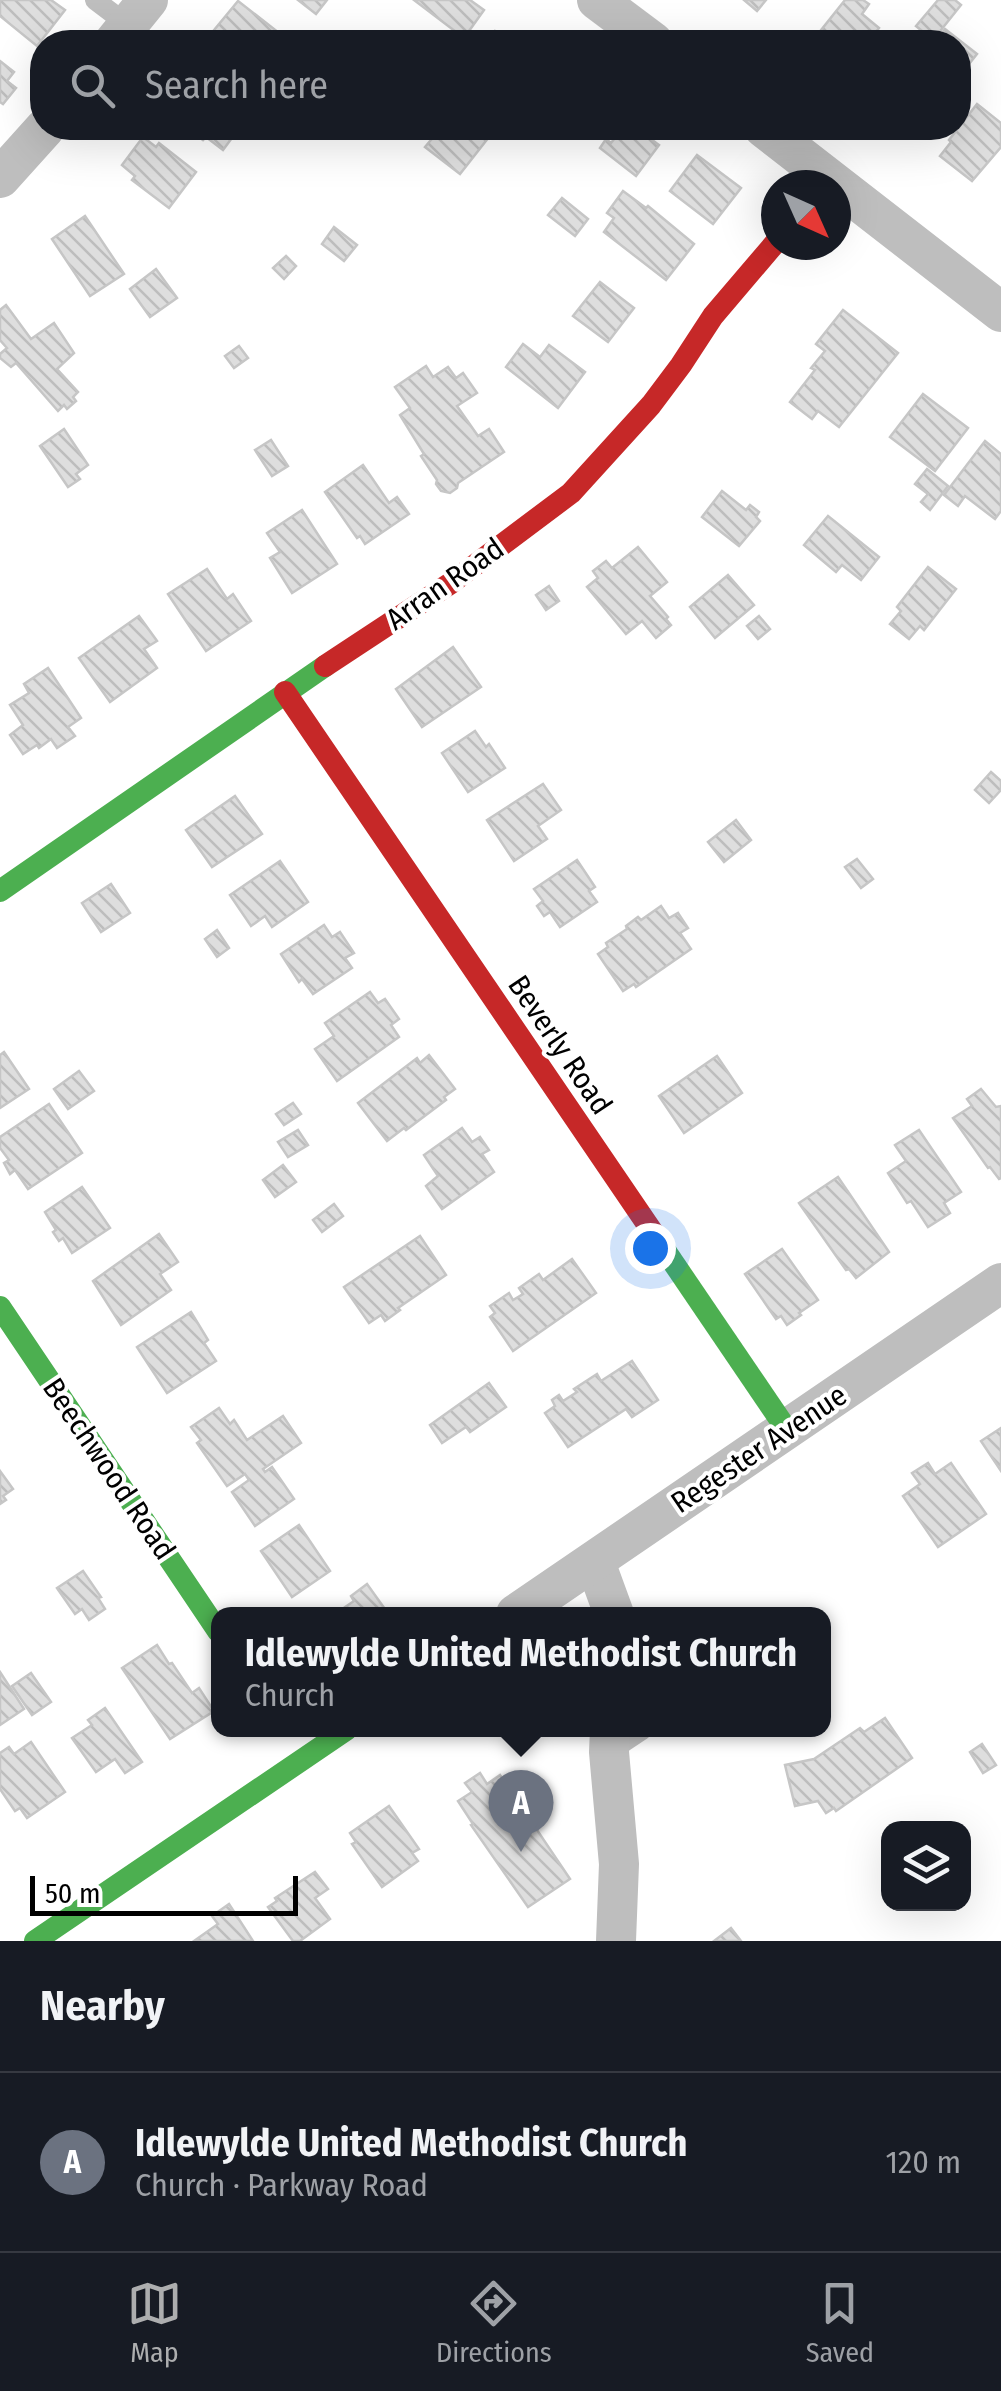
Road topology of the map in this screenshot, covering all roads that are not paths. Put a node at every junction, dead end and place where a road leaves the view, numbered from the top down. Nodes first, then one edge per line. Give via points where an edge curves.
1 (95, 0) edge
2 (597, 0) edge
3 (130, 23) edge
4 (637, 30) edge
5 (34, 140) edge
6 (779, 140) edge
7 (818, 170) edge
8 (0, 178) edge
9 (851, 196) edge
10 (761, 260) edge
11 (1001, 312) edge
12 (286, 692) junction
13 (0, 890) edge
14 (1001, 1283) edge
15 (0, 1307) edge
16 (787, 1430) junction
17 (595, 1562) junction
18 (527, 1607) edge
19 (611, 1607) edge
20 (211, 1621) edge
21 (320, 1737) edge
22 (610, 1741) edge
23 (294, 1744) edge
24 (36, 1941) edge
25 (616, 1941) edge

1 - 3 lane
2 - 4 street
5 - 8 street
6 - 7 street
9 - 11 street
10 - 12 street, Arran Road via 651,405 570,493 451,583
12 - 13 street, Arran Road
12 - 16 street, Beverly Road
14 - 16 street, Regester Avenue
15 - 20 street, Beechwood Road
16 - 17 street, Regester Avenue
17 - 18 street, Regester Avenue
17 - 19 street
21 - 23 street
22 - 25 street via 619,1864
23 - 24 street

